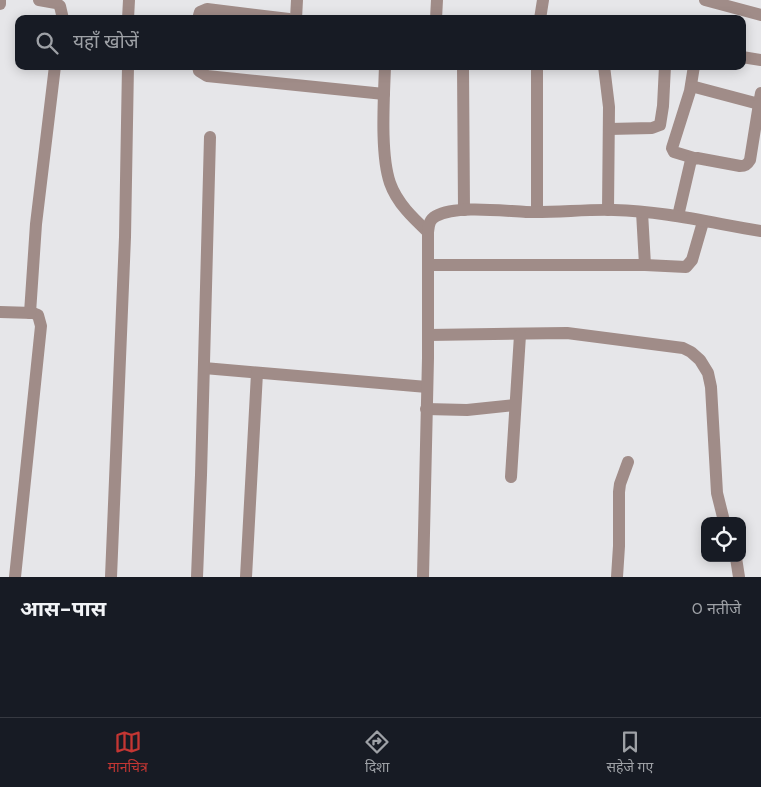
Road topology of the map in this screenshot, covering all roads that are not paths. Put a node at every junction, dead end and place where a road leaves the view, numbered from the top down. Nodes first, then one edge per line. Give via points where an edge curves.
1 (0, 0) edge
2 (39, 0) edge
3 (128, 0) edge
4 (297, 0) edge
5 (437, 0) edge
6 (543, 0) edge
7 (705, 0) edge
8 (0, 4) edge
9 (62, 15) edge
10 (128, 15) edge
11 (199, 15) edge
12 (256, 15) edge
13 (296, 15) edge
14 (436, 15) edge
15 (541, 15) edge
16 (761, 15) edge
17 (746, 57) edge
18 (761, 60) edge
19 (55, 70) edge
20 (128, 70) edge
21 (199, 70) edge
22 (385, 70) edge
23 (463, 70) edge
24 (537, 70) edge
25 (604, 70) edge
26 (665, 70) edge
27 (693, 70) edge
28 (691, 86) junction
29 (384, 94) junction
30 (760, 101) edge
31 (609, 129) junction
32 (210, 137) dead end
33 (694, 158) junction
34 (464, 210) junction
35 (608, 210) junction
36 (537, 212) junction
37 (642, 212) junction
38 (678, 216) junction
39 (703, 222) junction
40 (761, 231) edge
41 (428, 232) junction
42 (645, 264) junction
43 (429, 265) junction
44 (0, 312) edge
45 (30, 313) junction
46 (428, 335) junction
47 (520, 335) junction
48 (204, 368) junction
49 (257, 373) junction
50 (427, 387) junction
51 (514, 405) junction
52 (426, 410) junction
53 (628, 462) dead end
54 (511, 477) dead end
55 (723, 517) edge
56 (737, 562) edge
57 (15, 577) edge
58 (110, 577) edge
59 (196, 577) edge
60 (246, 577) edge
61 (424, 577) edge
62 (617, 577) edge
63 (739, 577) edge

1 - 8 street
2 - 9 street via 56,2
3 - 10 street
4 - 13 street
5 - 14 street
6 - 15 street
7 - 16 street
11 - 12 street via 207,9
17 - 18 street
19 - 45 street via 36,224
20 - 58 street via 125,237
21 - 29 street via 207,76
22 - 29 street
23 - 34 street
24 - 36 street
25 - 31 street
26 - 31 street via 660,124 652,128
27 - 28 street
28 - 30 street
28 - 33 street via 672,148 674,152
29 - 41 street via 384,150 390,184 404,208
30 - 33 street via 748,163 740,166
31 - 35 street
32 - 48 street
33 - 38 street via 689,164
34 - 36 street
34 - 41 street via 434,217
35 - 36 street
35 - 37 street
37 - 38 street
37 - 42 street
38 - 39 street
39 - 40 street
39 - 42 street via 690,264 682,267
41 - 43 street
42 - 43 street
43 - 46 street
44 - 45 street
45 - 57 street via 38,315 41,326
46 - 47 street
46 - 50 street
47 - 51 street
47 - 55 street via 548,332 628,340 683,348 700,360 708,373 711,387 717,493
48 - 49 street
48 - 59 street
49 - 50 street
49 - 60 street
50 - 52 street
51 - 52 street
51 - 54 street
52 - 61 street
53 - 62 street via 619,492
56 - 63 street

